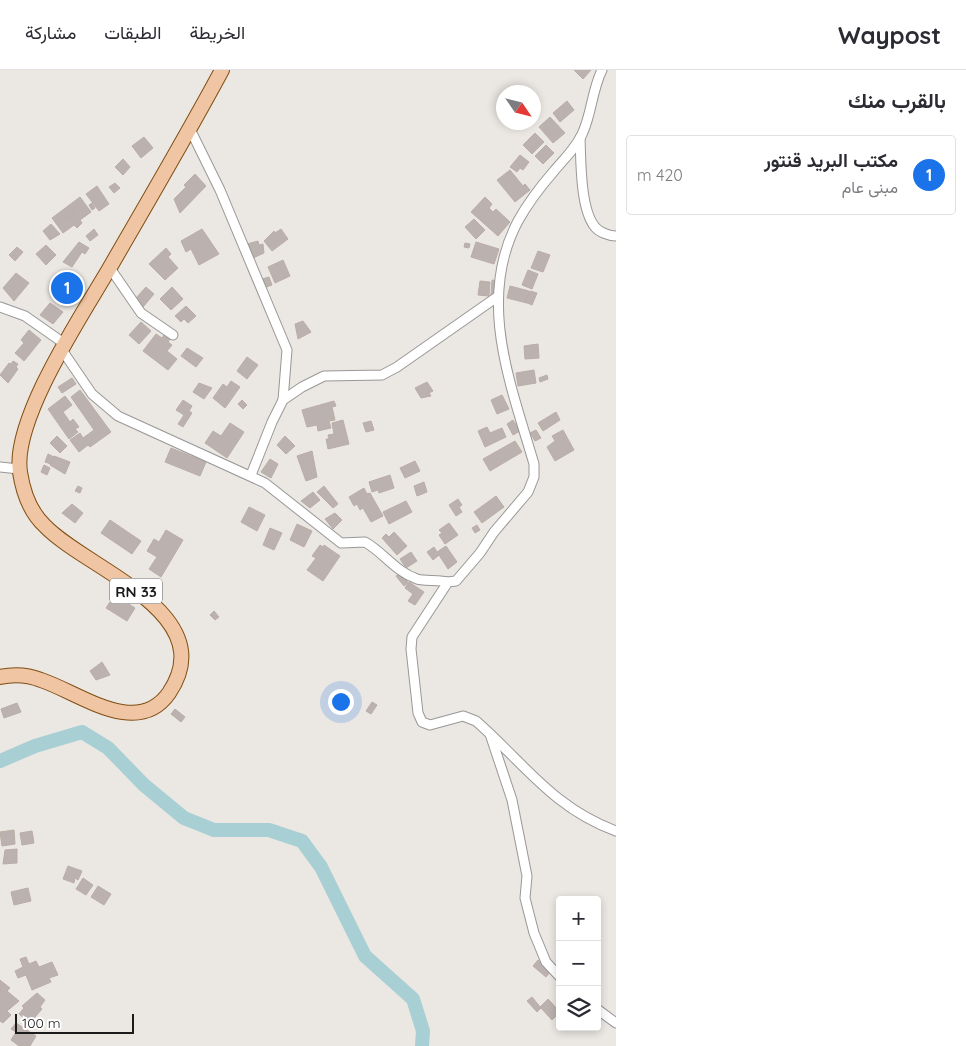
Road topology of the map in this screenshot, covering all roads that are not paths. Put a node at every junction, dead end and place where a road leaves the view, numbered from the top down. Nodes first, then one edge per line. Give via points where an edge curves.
1 (222, 70) edge
2 (602, 70) edge
3 (190, 129) junction
4 (580, 138) junction
5 (616, 236) edge
6 (110, 268) junction
7 (497, 297) junction
8 (0, 306) edge
9 (173, 335) dead end
10 (64, 347) junction
11 (283, 400) junction
12 (0, 467) edge
13 (19, 469) junction
14 (251, 475) junction
15 (448, 582) junction
16 (0, 677) edge
17 (489, 732) junction
18 (616, 831) edge
19 (556, 973) edge
20 (601, 1012) edge
21 (616, 1023) edge

1 - 3 main road, RN 33
2 - 4 street
3 - 6 main road, RN 33
3 - 11 street via 220,190 287,350
4 - 5 street via 585,199 590,217 595,228
4 - 7 street via 518,221 500,268
6 - 9 street via 141,313
6 - 10 main road, RN 33
7 - 11 street via 382,375 324,376
7 - 15 street via 503,359 534,464 534,477 528,492 480,553 456,581
8 - 10 street via 25,316
10 - 13 main road, RN 33 via 26,426
10 - 14 street via 92,394 118,416
11 - 14 street
12 - 13 street
13 - 16 main road, RN 33 via 27,500 46,528 160,609 176,634 181,663 179,675 168,695 151,708 129,713 101,707 41,680 16,675
14 - 15 street via 265,482 341,543 365,542 418,580
15 - 17 street via 412,637 418,713 422,722 430,725 463,716 476,721
17 - 18 street via 563,804
17 - 19 street via 512,800 527,876 525,898 534,933 546,962
20 - 21 street

